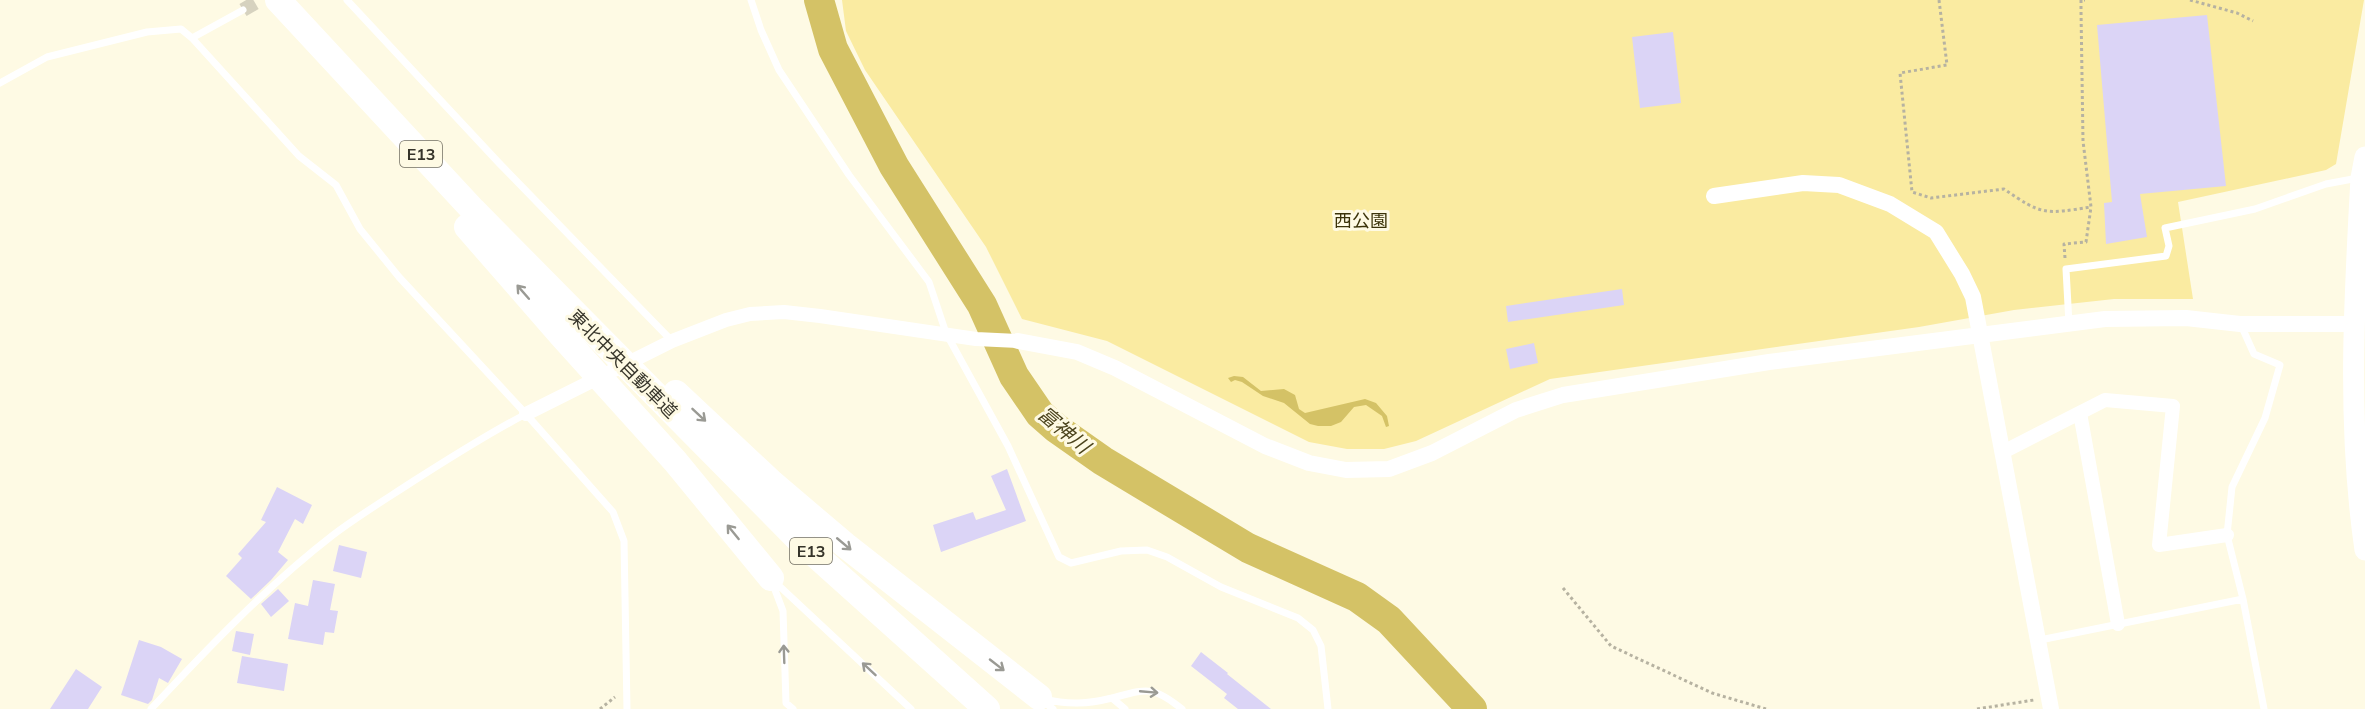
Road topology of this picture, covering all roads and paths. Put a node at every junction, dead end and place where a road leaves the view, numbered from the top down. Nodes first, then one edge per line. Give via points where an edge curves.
1 (278, 0) edge
2 (347, 0) edge
3 (751, 0) edge
4 (1939, 0) edge
5 (2082, 0) edge
6 (2190, 0) edge
7 (243, 10) tunnel mouth
8 (2253, 21) dead end
9 (192, 38) junction
10 (0, 83) edge
11 (370, 98) junction
12 (2365, 157) edge
13 (2363, 177) edge
14 (1714, 196) dead end
15 (2091, 207) junction
16 (2066, 269) junction
17 (2069, 324) junction
18 (2240, 324) junction
19 (2353, 324) junction
20 (946, 333) junction
21 (1981, 335) junction
22 (672, 341) junction
23 (1018, 341) joint
24 (650, 380) junction
25 (2080, 413) junction
26 (526, 414) junction
27 (2003, 452) junction
28 (2227, 535) junction
29 (2365, 550) edge
30 (771, 578) junction
31 (1563, 588) dead end
32 (2243, 599) junction
33 (2118, 624) junction
34 (2038, 640) junction
35 (1112, 698) junction
36 (1046, 703) edge
37 (2050, 703) edge
38 (786, 706) edge
39 (152, 709) edge
40 (627, 709) edge
41 (793, 709) edge
42 (912, 709) edge
43 (987, 709) edge
44 (1125, 709) edge
45 (1182, 709) edge
46 (1328, 709) edge
47 (1766, 709) edge
48 (1977, 709) edge
49 (2264, 709) edge

1 - 11 highway, 東北中央自動車道 / E13
2 - 22 lane
3 - 20 lane via 779,70 849,175 929,282
4 - 15 path via 1947,65 1900,73 1912,192 1931,198 2004,189 2030,207 2050,213
5 - 15 path via 2083,141
6 - 8 path
7 - 9 lane
9 - 10 lane via 181,29 147,32 47,57
9 - 26 lane via 299,156 336,185 360,228 393,269
11 - 24 highway, 東北中央自動車道 / E13 via 473,210
30 -> 11 highway via 675,461 422,176
12 - 13 main road
13 - 16 lane via 2326,184 2255,209 2165,228 2169,246 2166,256
13 - 19 main road
14 - 21 street via 1803,183 1839,185 1890,204 1936,232 1973,297
15 - 16 path via 2086,242 2064,244
16 - 17 lane
17 - 18 street via 2105,319 2186,318
17 - 21 street
18 - 19 street
18 - 28 lane via 2254,354 2280,365 2265,418 2232,487
19 - 29 main road via 2353,406
20 - 22 street via 784,312 726,320
20 - 23 street
20 - 46 lane via 1008,446 1059,557 1071,563 1121,551 1147,550 1221,587 1298,618 1313,630 1321,646
21 - 23 street via 1770,362 1563,395 1516,410 1432,453 1389,469 1346,470 1309,463 1265,446 1077,352
21 - 27 street
22 - 26 street
24 -> 36 highway via 845,545
24 - 43 highway, 東北中央自動車道 / E13 via 801,542
25 - 27 street
25 - 28 street via 2104,400 2173,406 2159,545
25 - 33 street
26 - 39 lane via 444,461 333,535 265,594
26 - 40 lane via 614,512 624,541
27 - 34 street
28 - 32 lane
38 -> 30 lane via 783,611
42 -> 30 lane
31 - 47 path via 1611,646 1712,693
32 - 33 lane
32 - 49 lane
33 - 34 lane
34 - 37 street
35 - 36 lane via 1087,704
35 - 44 lane
35 -> 45 lane via 1146,690 1163,694
37 - 48 path
38 - 41 lane

